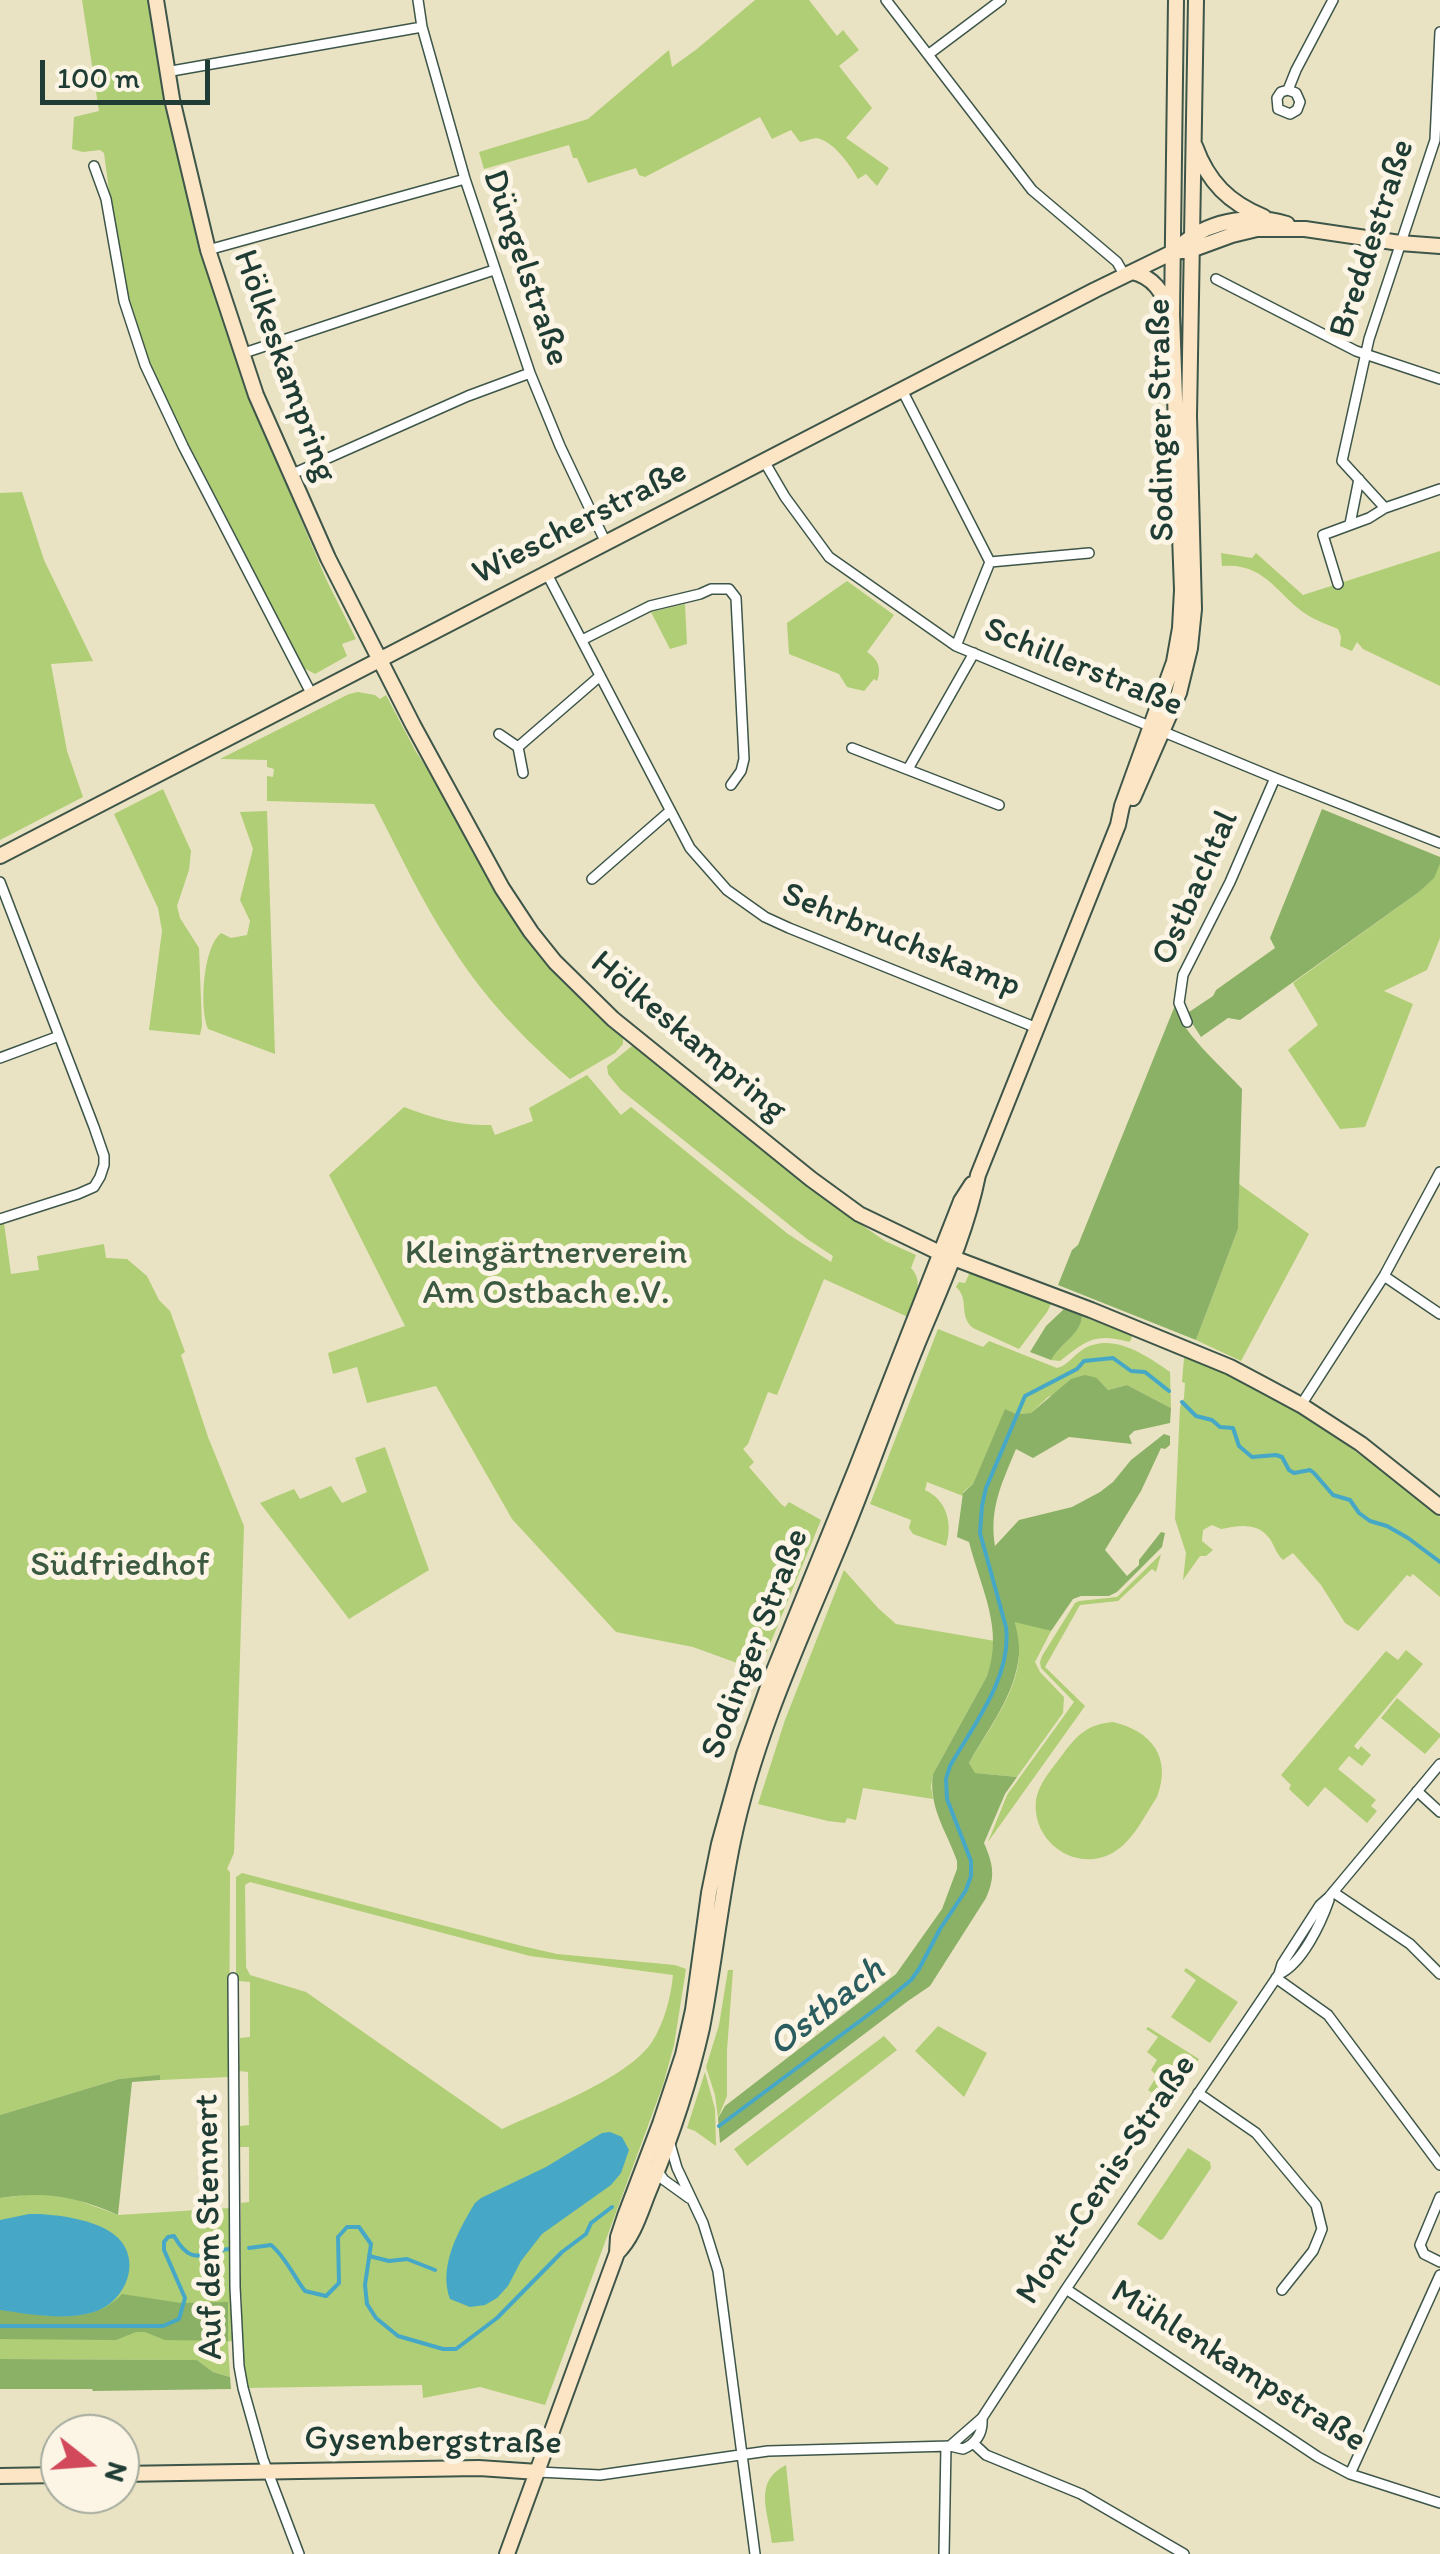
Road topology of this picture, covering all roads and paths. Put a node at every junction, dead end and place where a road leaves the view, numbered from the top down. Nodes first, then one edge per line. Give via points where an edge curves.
1 (156, 0) edge
2 (418, 0) edge
3 (886, 0) edge
4 (1001, 0) edge
5 (1176, 0) edge
6 (1196, 0) edge
7 (1333, 0) edge
8 (422, 26) junction
9 (1440, 32) edge
10 (929, 54) junction
11 (166, 72) junction
12 (1288, 90) dead end
13 (1438, 134) edge
14 (1195, 144) junction
15 (94, 166) dead end
16 (464, 179) junction
17 (1270, 219) junction
18 (1305, 230) junction
19 (1191, 243) junction
20 (1400, 243) junction
21 (1440, 246) edge
22 (208, 250) junction
23 (1173, 252) junction
24 (494, 270) junction
25 (1128, 274) junction
26 (1216, 279) dead end
27 (1172, 314) junction
28 (241, 354) junction
29 (1364, 355) junction
30 (530, 373) junction
31 (1440, 379) edge
32 (902, 390) junction
33 (764, 461) junction
34 (290, 475) junction
35 (1359, 480) junction
36 (1440, 489) edge
37 (1385, 508) junction
38 (1350, 524) junction
39 (606, 544) junction
40 (1089, 553) dead end
41 (990, 562) junction
42 (547, 574) junction
43 (1338, 584) dead end
44 (582, 640) junction
45 (956, 646) junction
46 (974, 653) junction
47 (380, 660) junction
48 (600, 676) junction
49 (312, 695) junction
50 (1157, 728) junction
51 (499, 734) dead end
52 (518, 747) junction
53 (852, 748) dead end
54 (908, 769) junction
55 (523, 772) dead end
56 (1275, 778) junction
57 (732, 785) dead end
58 (999, 804) dead end
59 (670, 811) junction
60 (1440, 843) edge
61 (0, 856) edge
62 (592, 880) dead end
63 (0, 882) edge
64 (1187, 1022) dead end
65 (1038, 1028) junction
66 (59, 1036) junction
67 (0, 1058) edge
68 (1440, 1172) edge
69 (0, 1219) edge
70 (947, 1256) junction
71 (1384, 1276) junction
72 (1440, 1314) edge
73 (1302, 1406) junction
74 (1440, 1507) edge
75 (1440, 1764) edge
76 (1417, 1792) junction
77 (1440, 1812) edge
78 (1331, 1894) junction
79 (1440, 1974) edge
80 (1278, 1976) junction
81 (233, 1978) dead end
82 (1198, 2093) junction
83 (669, 2138) junction
84 (649, 2153) junction
85 (1440, 2165) edge
86 (657, 2172) junction
87 (1440, 2196) edge
88 (691, 2199) junction
89 (618, 2252) junction
90 (1440, 2262) edge
91 (1440, 2275) edge
92 (1066, 2289) junction
93 (1282, 2290) dead end
94 (982, 2418) junction
95 (973, 2443) junction
96 (948, 2446) junction
97 (743, 2455) junction
98 (267, 2470) junction
99 (538, 2472) junction
100 (140, 2473) edge
101 (1350, 2474) junction
102 (40, 2475) edge
103 (0, 2476) edge
104 (1440, 2503) edge
105 (299, 2554) edge
106 (508, 2554) edge
107 (755, 2554) edge
108 (944, 2554) edge
109 (1184, 2554) edge

1 - 11 main road, Hölkeskampring
2 - 8 street, Düngelstraße
3 - 10 street
4 - 10 street
5 - 23 main road, Sodinger Straße
6 - 14 main road, Sodinger Straße
7 - 12 street
8 - 11 street
8 - 16 street, Düngelstraße
9 - 13 street, Breddestraße
10 - 25 street via 1032,190
11 - 22 main road, Hölkeskampring
13 - 20 street, Breddestraße
14 - 17 main road via 1220,191
14 - 19 main road, Sodinger Straße
15 - 49 street via 145,365
16 - 22 street
16 - 24 street, Düngelstraße
17 - 18 main road
17 - 19 main road via 1224,222
18 - 19 main road via 1248,231
18 - 20 main road
19 - 23 main road, Wiescherstraße
19 - 50 main road, Sodinger Straße via 1194,609 1179,693
20 - 21 main road
20 - 29 street, Breddestraße
22 - 28 main road, Hölkeskampring
23 - 25 main road, Wiescherstraße
23 - 27 main road, Sodinger Straße
24 - 28 street
24 - 30 street, Düngelstraße
25 - 27 main road via 1153,281
25 - 32 main road, Wiescherstraße
26 - 29 street
27 - 50 main road, Sodinger Straße via 1181,614
28 - 34 main road, Hölkeskampring
29 - 31 street
29 - 35 street, Breddestraße via 1340,466
30 - 34 street
30 - 39 street, Düngelstraße
32 - 33 main road, Wiescherstraße
32 - 41 street
33 - 39 main road, Wiescherstraße
33 - 45 street, Schillerstraße via 823,552
34 - 47 main road, Hölkeskampring
35 - 37 street, Breddestraße
35 - 38 street
36 - 37 street
37 - 38 street
38 - 43 street via 1323,535
39 - 42 main road, Wiescherstraße
40 - 41 street
41 - 45 street
42 - 44 street, Sehrbruchskamp
42 - 47 main road, Wiescherstraße
44 - 48 street, Sehrbruchskamp
44 - 57 street via 650,606 711,589 734,594 744,759
45 - 46 street, Schillerstraße
46 - 50 street, Schillerstraße
46 - 54 street
47 - 49 main road, Wiescherstraße
47 - 70 main road, Hölkeskampring via 502,888 582,991 842,1203
48 - 52 street
48 - 59 street, Sehrbruchskamp
49 - 61 main road, Wiescherstraße
50 - 56 street, Schillerstraße
50 - 65 main road, Sodinger Straße
51 - 52 street
52 - 55 street
53 - 54 street
54 - 58 street
56 - 60 street, Schillerstraße
56 - 64 street, Ostbachtal via 1183,974 1179,1003
59 - 62 street
59 - 65 street, Sehrbruchskamp via 710,872 765,917
63 - 66 street
65 - 70 main road, Sodinger Straße via 961,1201
66 - 67 street
66 - 69 street via 104,1156 102,1171 89,1190
68 - 71 street
70 - 73 main road, Hölkeskampring via 1230,1367
70 - 83 main road, Sodinger Straße via 848,1525 766,1721 722,1893 702,2028
70 - 84 main road, Sodinger Straße via 744,1754 712,1877 683,2055
71 - 72 street
71 - 73 street
73 - 74 main road, Hölkeskampring
75 - 76 street, Mont-Cenis-Straße
76 - 77 street
76 - 78 street, Mont-Cenis-Straße
78 - 79 street via 1410,1944
78 - 80 street, Mont-Cenis-Straße
80 - 82 street, Mont-Cenis-Straße
80 - 85 street via 1328,2014
81 - 98 street, Auf dem Stennert via 238,2354
82 - 92 street, Mont-Cenis-Straße
82 - 93 street via 1256,2133 1316,2205 1322,2229
83 - 86 main road, Sodinger Straße
83 - 88 street
84 - 86 street
84 - 89 main road, Sodinger Straße
86 - 88 street
86 - 89 main road, Sodinger Straße via 629,2241
87 - 90 street via 1420,2244
88 - 97 street via 718,2272
89 - 99 main road, Sodinger Straße
91 - 101 street
92 - 94 street, Mont-Cenis-Straße
92 - 101 street, Mühlenkampstraße
94 - 95 street, Mont-Cenis-Straße
94 - 96 street, Mont-Cenis-Straße
95 - 96 street
95 - 109 street via 986,2455 1081,2494
96 - 97 street
96 - 108 street
97 - 99 street, Gysenbergstraße via 600,2475
97 - 107 street
98 - 99 main road, Gysenbergstraße
98 - 100 main road, Gysenbergstraße
98 - 105 street, Auf dem Stennert
99 - 106 main road, Sodinger Straße
101 - 104 street, Mühlenkampstraße
102 - 103 main road

